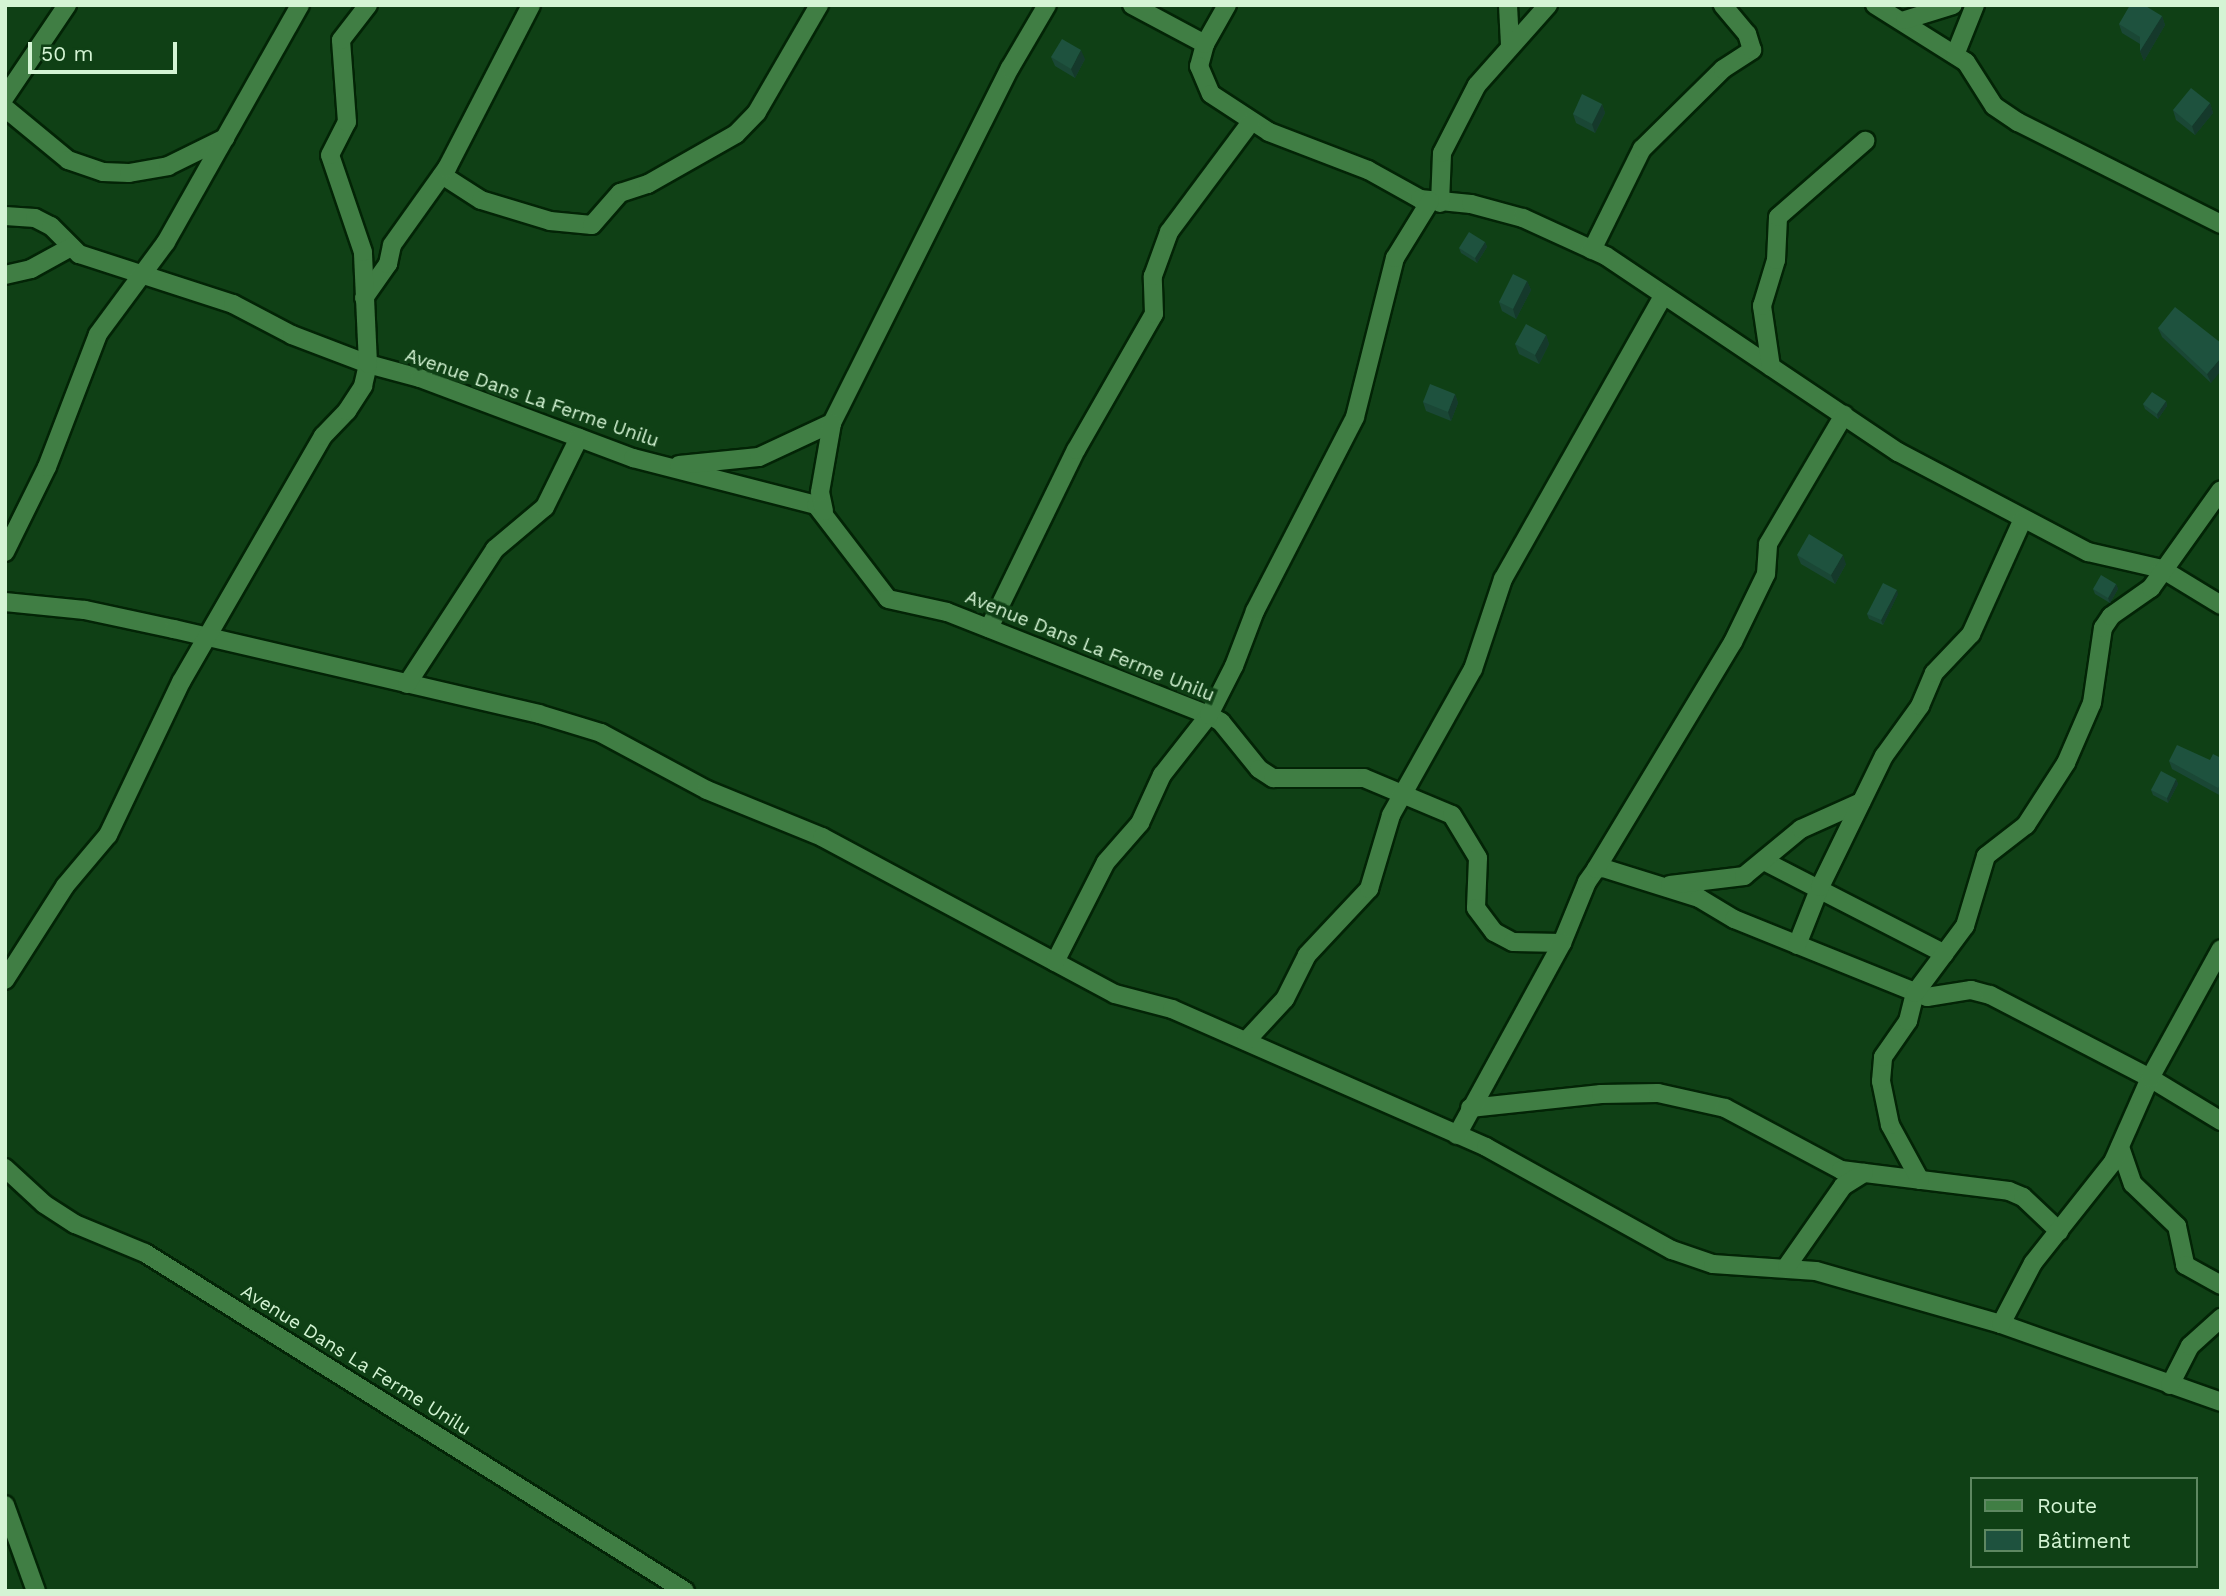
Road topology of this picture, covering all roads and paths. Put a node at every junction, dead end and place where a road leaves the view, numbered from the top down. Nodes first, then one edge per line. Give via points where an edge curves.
1 (68, 5) edge
2 (300, 5) edge
3 (368, 5) edge
4 (531, 5) edge
5 (819, 5) edge
6 (1047, 5) edge
7 (1132, 5) edge
8 (1227, 5) edge
9 (1508, 5) edge
10 (1548, 5) edge
11 (1723, 5) edge
12 (1875, 5) edge
13 (1953, 5) edge
14 (1975, 5) edge
15 (1905, 20) junction
16 (1205, 44) junction
17 (1510, 45) junction
18 (1955, 55) junction
19 (5, 97) edge
20 (5, 108) edge
21 (1251, 122) junction
22 (225, 138) junction
23 (1866, 141) dead end
24 (442, 175) junction
25 (1435, 202) junction
26 (5, 215) edge
27 (2221, 224) edge
28 (71, 247) junction
29 (1592, 250) junction
30 (5, 275) edge
31 (144, 277) junction
32 (1664, 295) junction
33 (364, 299) junction
34 (368, 364) junction
35 (1771, 367) junction
36 (1844, 415) junction
37 (832, 423) junction
38 (579, 438) junction
39 (666, 466) junction
40 (2221, 491) edge
41 (824, 511) junction
42 (2023, 519) junction
43 (5, 552) edge
44 (2162, 569) junction
45 (5, 602) edge
46 (2221, 605) edge
47 (989, 628) junction
48 (208, 639) junction
49 (407, 684) junction
50 (1209, 715) junction
51 (1404, 795) junction
52 (1861, 802) junction
53 (1764, 860) junction
54 (1596, 869) junction
55 (1653, 886) junction
56 (1820, 887) junction
57 (1562, 943) junction
58 (1797, 945) junction
59 (2221, 948) edge
60 (1945, 954) junction
61 (1055, 962) junction
62 (5, 980) edge
63 (1915, 993) junction
64 (1246, 1041) junction
65 (2150, 1078) junction
66 (1470, 1108) junction
67 (2221, 1121) edge
68 (1457, 1135) junction
69 (2120, 1147) junction
70 (5, 1168) edge
71 (1864, 1173) junction
72 (1920, 1180) junction
73 (2059, 1231) junction
74 (1787, 1266) junction
75 (2221, 1285) edge
76 (2221, 1318) edge
77 (2001, 1324) junction
78 (2170, 1385) junction
79 (2221, 1402) edge
80 (5, 1505) edge
81 (36, 1591) edge
82 (685, 1591) edge

1 - 19 street
2 - 22 street
3 - 33 street via 341,40 347,122 330,155 358,230
4 - 24 street
5 - 24 street via 757,112 736,134 648,184 620,193 592,225 550,221 481,200
6 - 37 street via 1010,68
7 - 16 street
8 - 16 street
9 - 17 street
10 - 17 street
11 - 29 street via 1747,34 1752,50 1713,78 1642,149
12 - 15 street
13 - 15 street
14 - 18 street
15 - 18 street
16 - 21 street via 1199,66 1202,81 1231,111
17 - 25 street via 1477,85 1449,136
18 - 27 street via 1977,76 1994,106 2018,122
20 - 22 street via 68,160 103,172 167,166
21 - 25 street
21 - 47 street via 1169,232 1155,268 1154,314 1076,450
22 - 31 street
23 - 35 street via 1778,217 1776,260 1762,306
24 - 33 street via 392,246 388,264
25 - 29 street via 1471,204 1523,218
25 - 50 street via 1395,258 1355,417 1261,598
26 - 28 street, Avenue Dans La Ferme Unilu via 35,218
28 - 30 street via 31,269
28 - 31 street, Avenue Dans La Ferme Unilu
29 - 32 street
31 - 34 street, Avenue Dans La Ferme Unilu via 233,304 292,335
31 - 43 street via 98,334 47,467
32 - 35 street
32 - 51 street via 1503,579 1473,669
33 - 34 street
34 - 38 street, Avenue Dans La Ferme Unilu via 421,378
34 - 48 street via 363,386 323,436
35 - 36 street
36 - 42 street via 1898,452
36 - 54 street via 1768,544 1766,574 1733,642
37 - 39 street via 759,457
37 - 41 street via 820,492
38 - 39 street, Avenue Dans La Ferme Unilu
38 - 49 street via 545,507 495,549
39 - 41 street, Avenue Dans La Ferme Unilu
40 - 44 street
41 - 47 street, Avenue Dans La Ferme Unilu via 888,599 947,612
42 - 44 street via 2088,552
42 - 52 street via 1970,634 1934,673 1920,706 1884,756
44 - 46 street
44 - 60 street via 2151,588 2111,617 2104,628 2085,725 2026,825 1986,856 1965,926
45 - 48 street via 85,610
47 - 50 street, Avenue Dans La Ferme Unilu
48 - 49 street
48 - 62 street via 181,682 108,835 65,886
49 - 61 street via 601,733 707,790 822,837
50 - 51 street, Avenue Dans La Ferme Unilu via 1273,779 1301,781 1347,775
50 - 61 street via 1163,775 1140,823 1105,862
51 - 57 street, Avenue Dans La Ferme Unilu via 1452,815 1478,858 1476,908 1494,932 1513,942
51 - 64 street via 1385,830 1369,888 1307,955 1285,999
52 - 53 street via 1801,829
52 - 56 street
53 - 55 street via 1733,880
53 - 56 street
54 - 55 street
54 - 57 street
55 - 58 street via 1699,898 1734,919
56 - 58 street
56 - 60 street
57 - 66 street
58 - 63 street
59 - 65 street
60 - 63 street
61 - 64 street via 1115,994 1172,1009
63 - 65 street via 1927,997 1971,990 1990,995
63 - 72 street via 1908,1021 1880,1068 1890,1125
64 - 68 street
65 - 67 street
65 - 69 street
66 - 68 street
66 - 71 street via 1601,1094 1658,1093 1726,1108 1841,1170
68 - 74 street via 1672,1250 1713,1264
69 - 73 street via 2093,1194
69 - 75 street via 2133,1184 2177,1226 2185,1265
70 - 82 street, Avenue Dans La Ferme Unilu via 44,1204 75,1224 145,1253
71 - 72 street
71 - 74 street via 1843,1186
72 - 73 street via 2009,1191 2023,1197
73 - 77 street via 2033,1263
74 - 77 street
76 - 78 street via 2190,1346
77 - 78 street
78 - 79 street
80 - 81 street

